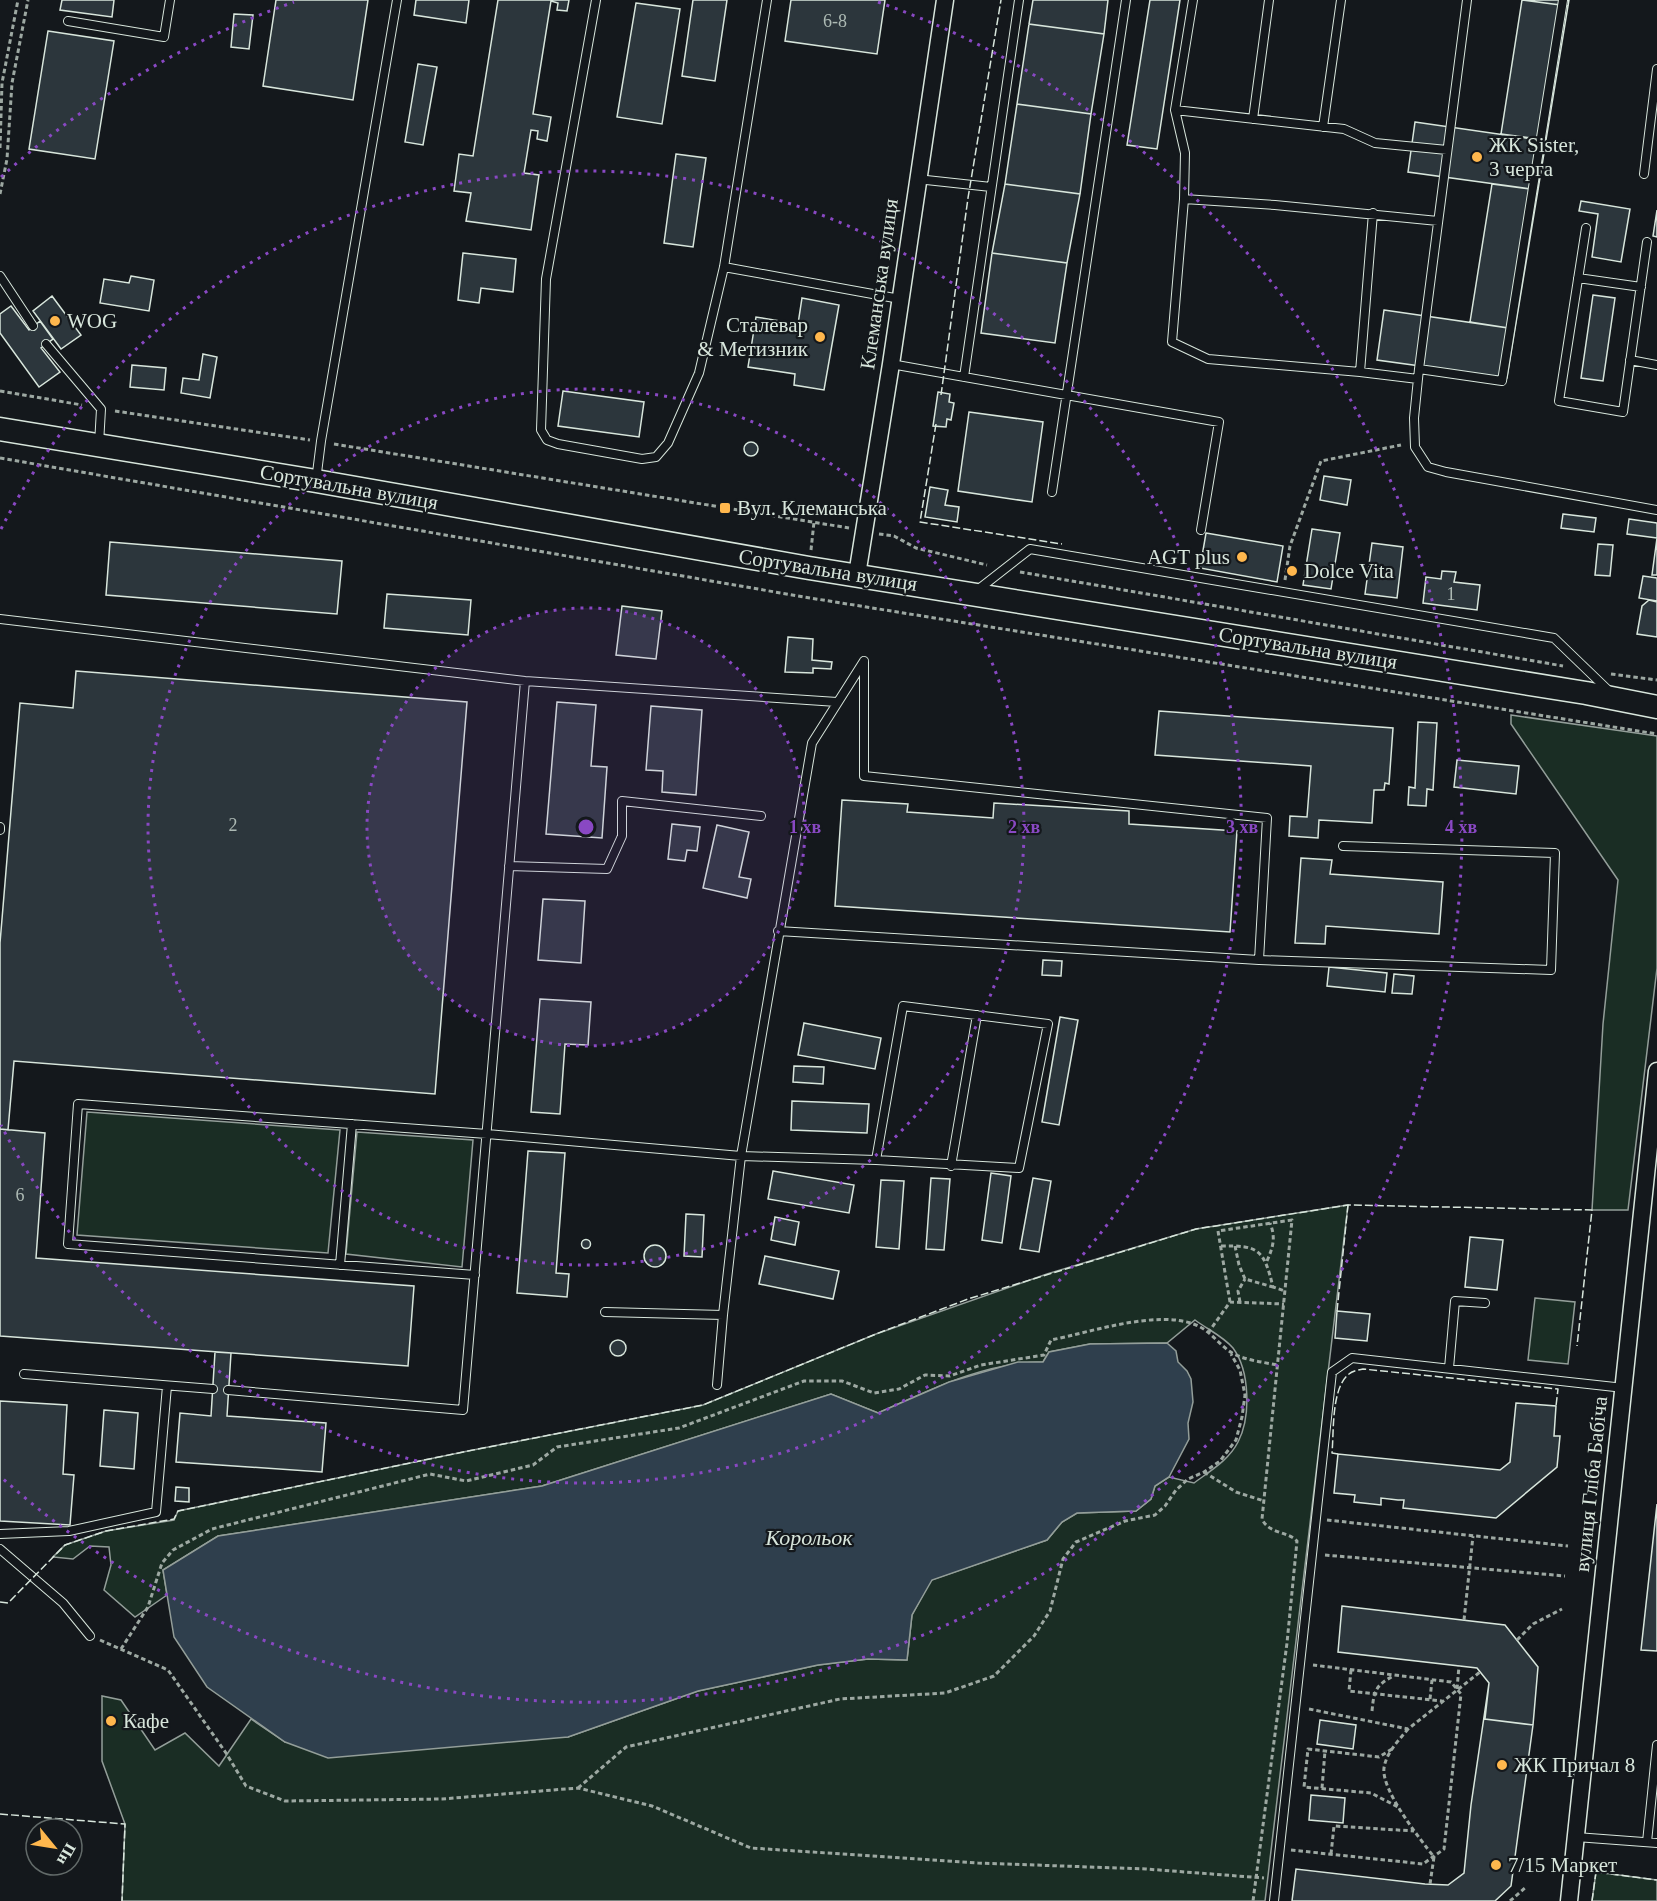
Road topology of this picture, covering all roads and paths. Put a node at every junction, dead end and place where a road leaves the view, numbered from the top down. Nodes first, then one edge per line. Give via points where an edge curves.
1 (18, 0) edge
2 (28, 0) edge
3 (170, 0) edge
4 (397, 0) edge
5 (596, 0) edge
6 (767, 0) edge
7 (945, 0) edge
8 (1019, 0) edge
9 (1126, 0) edge
10 (1193, 0) edge
11 (1269, 0) edge
12 (1341, 0) edge
13 (1467, 0) edge
14 (1563, 0) edge
15 (68, 21) dead end
16 (1657, 69) edge
17 (1176, 110) junction
18 (1253, 119) junction
19 (1323, 127) junction
20 (0, 148) edge
21 (1447, 150) junction
22 (1644, 174) dead end
23 (917, 179) junction
24 (991, 187) junction
25 (0, 194) edge
26 (1184, 199) junction
27 (1373, 213) junction
28 (1438, 221) junction
29 (1586, 228) dead end
30 (1647, 242) dead end
31 (724, 267) junction
32 (0, 276) edge
33 (1578, 278) junction
34 (1641, 287) junction
35 (900, 299) junction
36 (33, 326) dead end
37 (46, 344) dead end
38 (1630, 360) junction
39 (891, 364) junction
40 (1657, 365) edge
41 (1419, 369) junction
42 (1360, 372) junction
43 (964, 377) junction
44 (1418, 379) junction
45 (0, 391) edge
46 (1066, 395) junction
47 (101, 409) junction
48 (0, 429) edge
49 (321, 441) junction
50 (1415, 442) junction
51 (99, 446) junction
52 (0, 458) edge
53 (316, 481) junction
54 (1052, 492) dead end
55 (1657, 510) edge
56 (814, 522) dead end
57 (1201, 530) dead end
58 (894, 536) dead end
59 (1004, 570) junction
60 (857, 575) junction
61 (1283, 592) junction
62 (973, 594) junction
63 (0, 619) edge
64 (1588, 671) junction
65 (1657, 680) edge
66 (525, 681) junction
67 (1618, 700) junction
68 (837, 702) junction
69 (1657, 707) edge
70 (1657, 734) edge
71 (761, 816) dead end
72 (1343, 846) dead end
73 (509, 866) junction
74 (778, 931) junction
75 (1259, 960) junction
76 (977, 1015) junction
77 (1657, 1071) edge
78 (352, 1124) junction
79 (487, 1134) junction
80 (741, 1156) junction
81 (876, 1160) junction
82 (951, 1166) junction
83 (1270, 1223) junction
84 (1221, 1246) junction
85 (1235, 1246) junction
86 (1267, 1261) junction
87 (340, 1265) junction
88 (474, 1275) junction
89 (1245, 1279) junction
90 (1273, 1287) junction
91 (1285, 1291) junction
92 (1230, 1302) junction
93 (1240, 1302) junction
94 (1485, 1303) dead end
95 (1284, 1304) junction
96 (605, 1312) dead end
97 (723, 1315) junction
98 (1208, 1333) junction
99 (1230, 1352) junction
100 (1278, 1365) junction
101 (1449, 1368) junction
102 (24, 1374) dead end
103 (717, 1385) dead end
104 (167, 1386) junction
105 (1624, 1388) junction
106 (213, 1389) dead end
107 (228, 1390) dead end
108 (1204, 1472) junction
109 (1264, 1501) junction
110 (1316, 1519) junction
111 (0, 1534) edge
112 (1473, 1536) junction
113 (1568, 1546) dead end
114 (0, 1550) edge
115 (1312, 1554) junction
116 (1469, 1568) junction
117 (1565, 1576) dead end
118 (1562, 1609) dead end
119 (1464, 1620) dead end
120 (90, 1636) joint
121 (1517, 1640) dead end
122 (121, 1649) junction
123 (1313, 1665) dead end
124 (1459, 1666) dead end
125 (1351, 1670) junction
126 (1480, 1672) dead end
127 (1395, 1675) junction
128 (1432, 1680) junction
129 (1457, 1689) junction
130 (1374, 1694) junction
131 (1430, 1700) junction
132 (1442, 1701) junction
133 (1295, 1706) junction
134 (1372, 1711) dead end
135 (1408, 1729) junction
136 (1657, 1745) edge
137 (1392, 1749) junction
138 (1325, 1751) junction
139 (578, 1788) junction
140 (1322, 1788) junction
141 (1400, 1808) junction
142 (1414, 1831) junction
143 (1576, 1837) junction
144 (1647, 1842) junction
145 (1657, 1843) edge
146 (1291, 1850) dead end
147 (1332, 1854) junction
148 (1434, 1857) junction
149 (1256, 1878) junction
150 (1276, 1879) junction
151 (1430, 1884) dead end
152 (1525, 1888) dead end
153 (1253, 1901) edge
154 (1274, 1901) edge
155 (1510, 1901) edge
156 (1569, 1901) edge

1 - 20 path via 2,83
2 - 25 path via 12,83 7,159
3 - 15 lane via 164,37
4 - 49 lane
5 - 31 lane via 546,279 541,430 547,440 642,459 656,457 668,443 699,373
6 - 31 lane
7 - 23 street, Клеманська вулиця
8 - 24 lane
9 - 46 lane
10 - 17 lane
11 - 18 lane
12 - 19 lane
13 - 21 lane
14 - 41 lane via 1502,381
16 - 22 lane
17 - 18 lane
17 - 26 lane via 1185,153
18 - 19 lane
19 - 21 lane via 1344,129 1375,143
21 - 28 lane
23 - 24 lane
23 - 35 street, Клеманська вулиця
24 - 43 lane
26 - 27 lane
26 - 42 lane via 1172,342 1208,359
27 - 28 lane
27 - 42 lane
28 - 41 lane
29 - 33 lane
30 - 34 lane
31 - 35 lane
32 - 36 lane
33 - 34 lane
33 - 38 lane via 1558,401 1623,412
34 - 38 lane
35 - 39 street, Клеманська вулиця
37 - 47 lane
38 - 40 lane
39 - 43 lane
39 - 60 street, Клеманська вулиця
41 - 44 lane
42 - 44 lane
43 - 46 lane
44 - 50 lane
45 - 47 path
46 - 54 lane
46 - 57 lane via 1219,423
47 - 49 path
47 - 51 lane
48 - 51 street, Сортувальна вулиця
49 - 53 lane
49 - 56 path
50 - 55 lane via 1428,467
50 - 61 path via 1321,461 1290,546
51 - 53 street, Сортувальна вулиця
52 - 70 path via 804,597
53 - 60 street, Сортувальна вулиця
58 - 59 path via 916,548
59 - 61 lane via 1030,549
59 - 62 lane
59 - 64 path
60 - 62 street, Сортувальна вулиця
61 - 64 lane via 1554,638
62 - 67 street, Сортувальна вулиця
63 - 66 lane
64 - 65 path
64 - 67 lane
66 - 68 lane
66 - 73 lane
67 - 69 street, Сортувальна вулиця
68 - 74 lane via 812,742
68 - 75 lane via 864,661 864,776 1267,818
71 - 73 lane via 622,801 622,836 607,869
72 - 75 lane via 1556,853 1551,970
73 - 79 lane
74 - 75 lane
74 - 80 lane
76 - 81 lane via 903,1006
76 - 82 lane
76 - 82 lane via 1048,1024 1019,1168
77 - 105 street, вулиця Гліба Бабіча
78 - 79 lane
78 - 87 lane
78 - 87 lane via 78,1104 68,1244
79 - 80 lane
79 - 88 lane
80 - 81 lane
80 - 97 lane
81 - 82 lane
83 - 84 path via 1218,1231
83 - 86 path via 1274,1244
83 - 91 path via 1292,1220
84 - 85 path
84 - 92 path
85 - 86 path via 1246,1246
85 - 89 path
86 - 90 path
87 - 88 lane
88 - 107 lane via 463,1410
89 - 90 path
89 - 93 path via 1238,1291
90 - 91 path
91 - 95 path
92 - 93 path
92 - 98 path
93 - 95 path
94 - 101 lane via 1455,1300
95 - 100 path
96 - 97 lane
97 - 103 lane
98 - 99 path
98 - 122 path via 1197,1325 1175,1320 1142,1320 1051,1340 1044,1355 981,1365 950,1376 925,1375 899,1389 874,1393 842,1381 804,1381 679,1428 557,1447 533,1465 465,1481 430,1474 212,1529 173,1550 162,1563 148,1607
99 - 100 path
99 - 108 path via 1240,1370 1245,1395 1242,1418 1236,1440 1220,1461
100 - 109 path
101 - 105 lane
101 - 110 lane via 1352,1358 1332,1372
102 - 104 lane
104 - 106 lane
104 - 111 lane via 156,1512 69,1531
105 - 143 street, вулиця Гліба Бабіча
108 - 109 path via 1236,1492
108 - 139 path via 1188,1479 1155,1515 1125,1521 1076,1542 1063,1559 1050,1611 1034,1636 994,1676 945,1693 840,1699 626,1747
109 - 149 path via 1265,1526 1297,1541
110 - 112 path
110 - 115 lane
112 - 113 path
112 - 116 path
114 - 120 lane via 63,1603
115 - 116 path
115 - 133 lane
116 - 117 path
116 - 119 path
118 - 121 path via 1533,1624
120 - 122 path
122 - 139 path via 168,1670 246,1786 285,1802 442,1799
123 - 125 path
124 - 129 path
125 - 127 path
125 - 130 path via 1349,1691
126 - 129 path
127 - 128 path
127 - 130 path via 1383,1681
128 - 129 path via 1451,1682
128 - 131 path
129 - 132 path
129 - 148 path via 1461,1694 1444,1849
130 - 131 path
130 - 134 path
131 - 132 path
132 - 135 path
133 - 135 path
133 - 150 lane
135 - 137 path
136 - 144 lane
137 - 138 path via 1379,1757
137 - 141 path via 1384,1769 1387,1788
138 - 140 path
138 - 140 path via 1308,1749 1304,1787
139 - 149 path via 652,1806 751,1848
140 - 141 path via 1371,1793
141 - 142 path
142 - 147 path via 1334,1826
142 - 148 path
143 - 144 lane
143 - 156 street, вулиця Гліба Бабіча
144 - 145 lane
146 - 147 path
147 - 148 path via 1423,1864
148 - 151 path
149 - 150 path
149 - 153 path
150 - 154 lane
152 - 155 path

